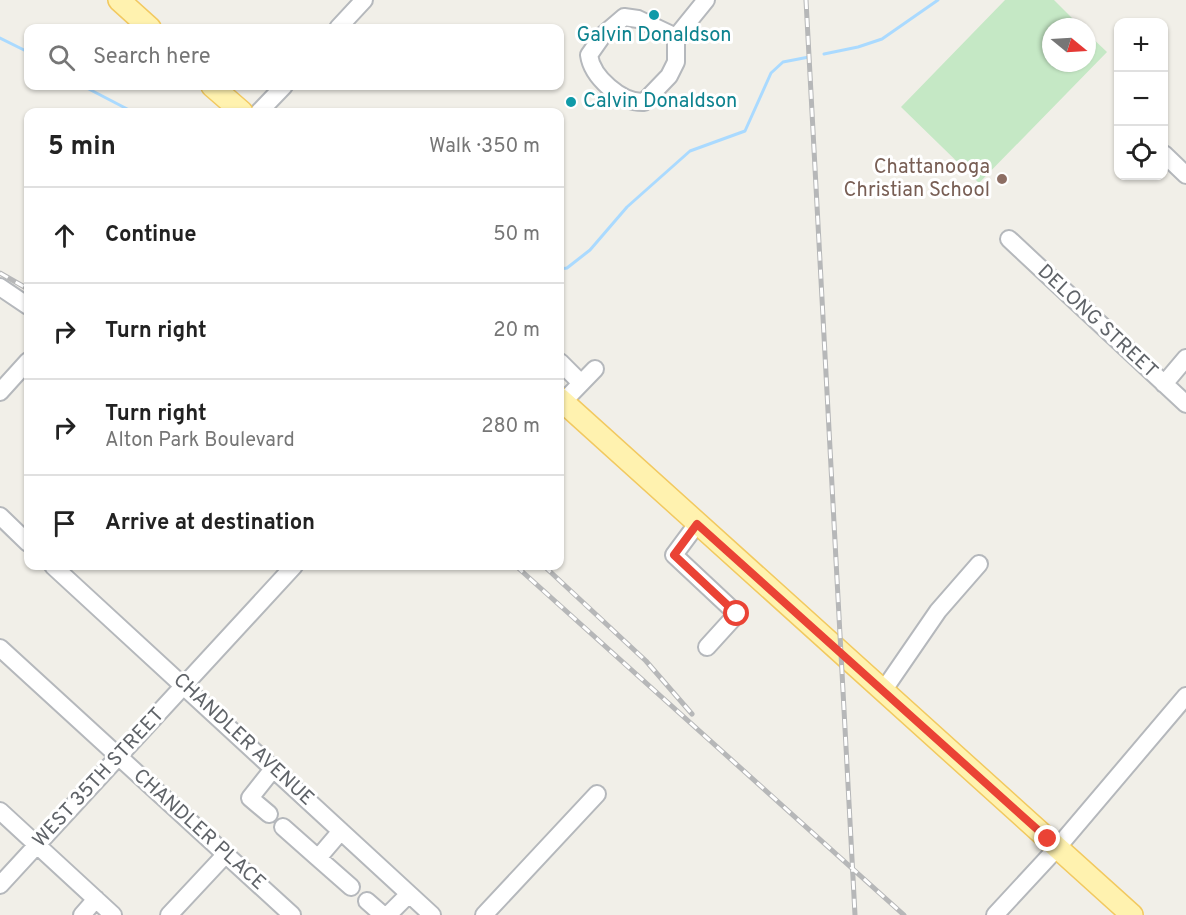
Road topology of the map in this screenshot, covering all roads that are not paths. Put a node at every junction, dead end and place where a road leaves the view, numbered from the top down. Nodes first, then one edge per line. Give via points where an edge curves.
1 (119, 0) edge
2 (706, 0) edge
3 (355, 3) edge
4 (146, 24) edge
5 (341, 24) edge
6 (676, 37) junction
7 (217, 90) edge
8 (280, 90) edge
9 (238, 108) edge
10 (263, 108) edge
11 (1168, 158) edge
12 (1186, 175) edge
13 (1009, 239) dead end
14 (0, 287) edge
15 (24, 303) edge
16 (1186, 358) edge
17 (24, 365) edge
18 (564, 366) edge
19 (595, 369) dead end
20 (581, 383) junction
21 (1164, 384) junction
22 (0, 392) edge
23 (564, 398) edge
24 (564, 404) edge
25 (1186, 404) edge
26 (0, 516) edge
27 (697, 524) junction
28 (24, 539) edge
29 (979, 564) dead end
30 (57, 570) edge
31 (290, 570) edge
32 (706, 647) dead end
33 (0, 648) edge
34 (184, 686) junction
35 (884, 692) junction
36 (1186, 696) edge
37 (118, 756) junction
38 (273, 769) junction
39 (597, 794) dead end
40 (0, 811) edge
41 (269, 814) dead end
42 (283, 827) dead end
43 (341, 831) junction
44 (37, 845) junction
45 (1060, 850) junction
46 (226, 854) junction
47 (318, 858) junction
48 (0, 885) edge
49 (351, 888) dead end
50 (409, 894) junction
51 (96, 899) junction
52 (367, 901) dead end
53 (488, 914) edge
54 (82, 915) edge
55 (113, 915) edge
56 (169, 915) edge
57 (292, 915) edge
58 (382, 915) edge
59 (388, 915) edge
60 (432, 915) edge
61 (995, 915) edge
62 (1132, 915) edge

1 - 4 main road
2 - 6 street
3 - 5 street
6 - 6 street via 638,19 624,17 603,35 589,55 591,67 615,91 632,102 644,102 669,76 676,62
7 - 9 main road
8 - 10 street
11 - 12 street
13 - 21 street, DELONG STREET
14 - 15 street
16 - 21 street
17 - 22 street
18 - 20 street
19 - 20 street
20 - 23 street
21 - 25 street, DELONG STREET
24 - 27 main road
26 - 28 street
27 - 32 street via 674,555 737,614
27 - 35 main road
29 - 35 street via 938,611
30 - 34 street, CHANDLER AVENUE
31 - 34 street, WEST 35TH STREET
33 - 37 street, CHANDLER PLACE
34 - 37 street, WEST 35TH STREET
34 - 38 street, CHANDLER AVENUE
35 - 45 main road
36 - 45 street
37 - 44 street, WEST 35TH STREET
37 - 46 street, CHANDLER PLACE
38 - 41 street via 250,798
38 - 43 street, CHANDLER AVENUE
39 - 53 street
40 - 44 street
42 - 47 street
43 - 47 street
43 - 50 street, CHANDLER AVENUE
44 - 48 street, WEST 35TH STREET
44 - 51 street
45 - 61 street
45 - 62 main road
46 - 56 street
46 - 57 street, CHANDLER PLACE
47 - 49 street
50 - 59 street
50 - 60 street, CHANDLER AVENUE
51 - 54 street
51 - 55 street
52 - 58 street

